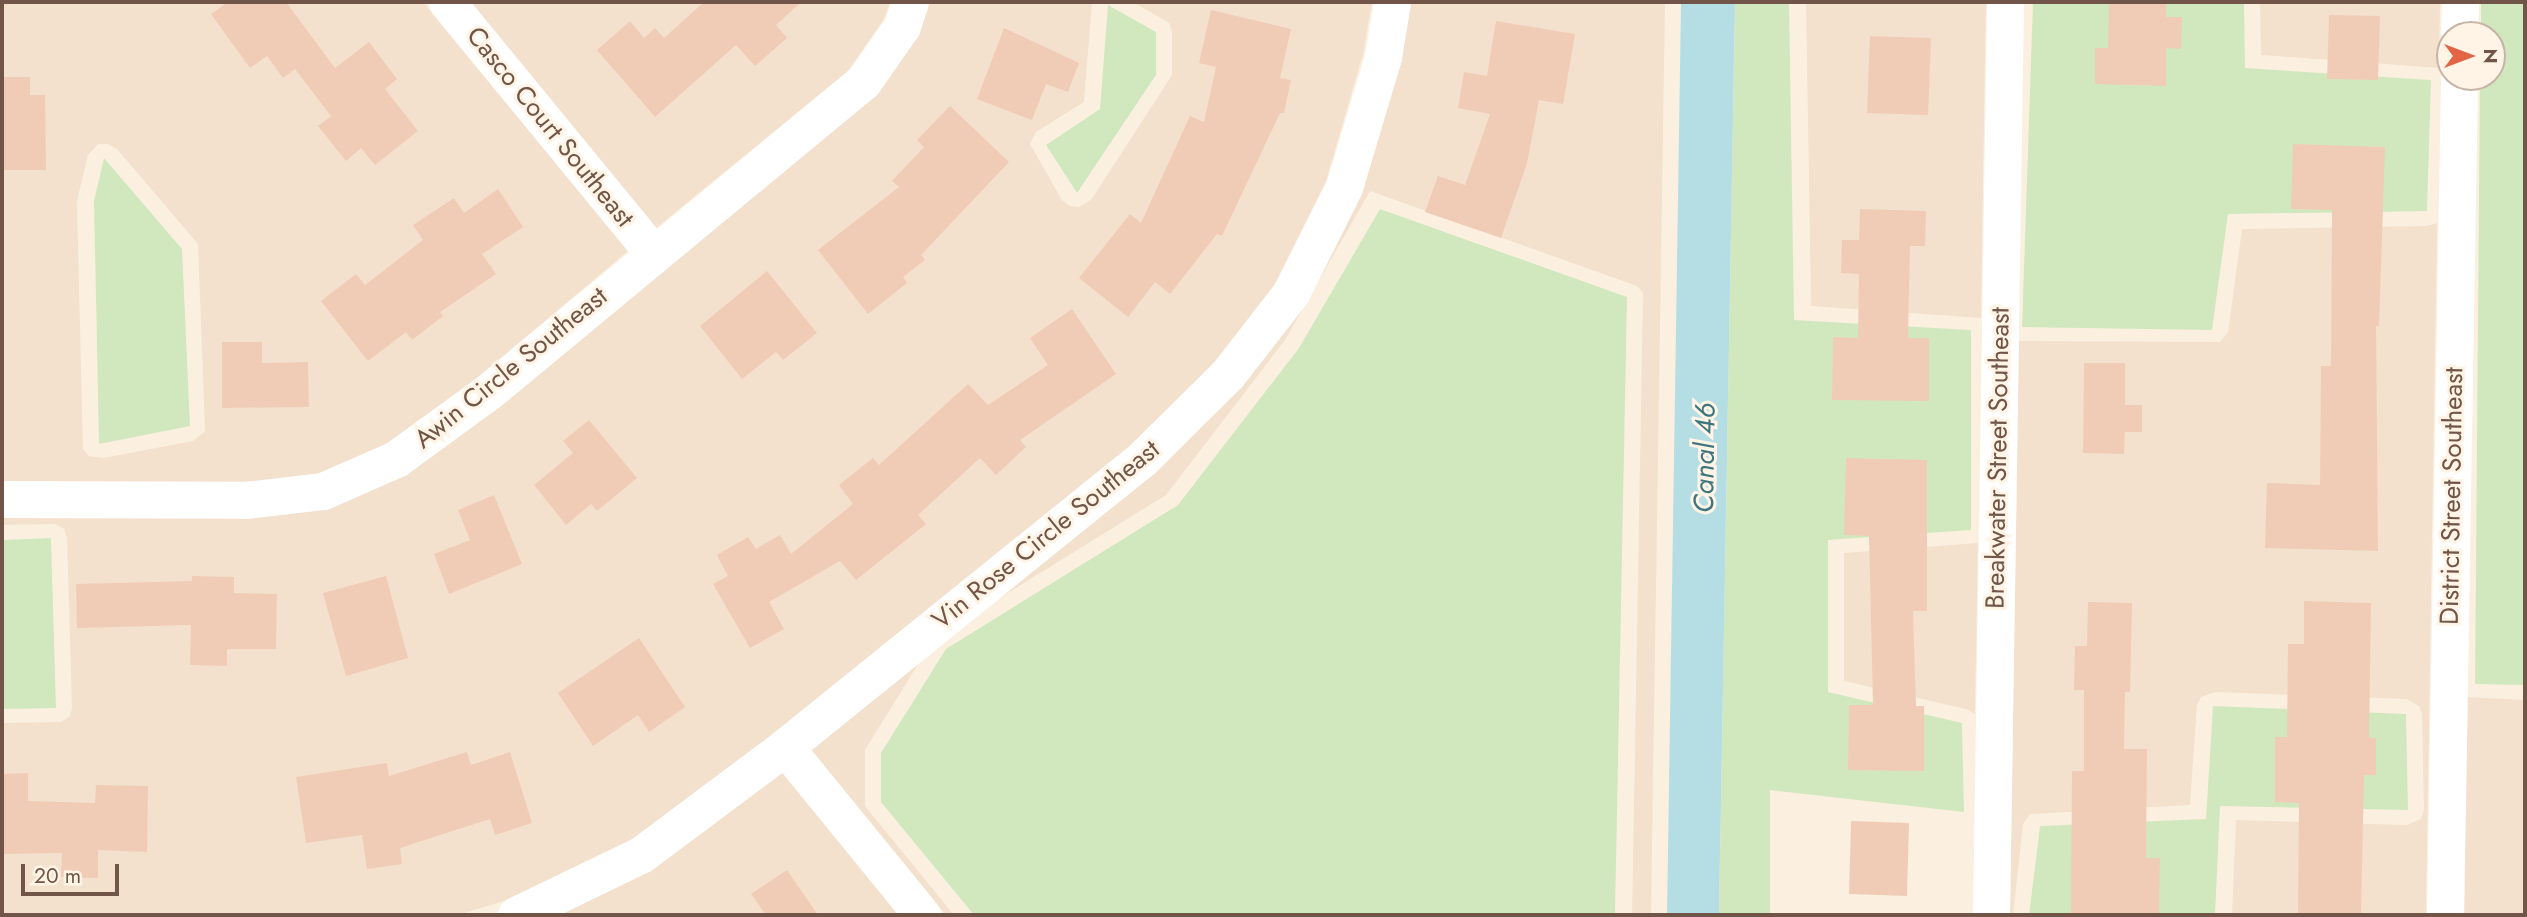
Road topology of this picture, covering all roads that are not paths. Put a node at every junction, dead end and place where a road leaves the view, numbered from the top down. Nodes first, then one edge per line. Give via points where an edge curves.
1 (447, 2) edge
2 (910, 2) edge
3 (1392, 2) edge
4 (2005, 2) edge
5 (2460, 2) edge
6 (2459, 21) edge
7 (2459, 91) edge
8 (653, 253) junction
9 (2, 499) edge
10 (785, 747) junction
11 (516, 915) edge
12 (922, 915) edge
13 (1991, 915) edge
14 (2445, 915) edge

1 - 8 street, Casco Court Southeast
2 - 8 street, Awin Circle Southeast via 902,26 863,82
3 - 10 street, Vin Rose Circle Southeast via 1383,57 1344,187 1291,293 1228,374 1142,459
4 - 13 street, Breakwater Street Southeast
5 - 6 street
7 - 14 street, District Street Southeast
8 - 9 street, Awin Circle Southeast via 488,392 396,459 323,491 245,500
10 - 11 street, Vin Rose Circle Southeast via 642,855
10 - 12 street

